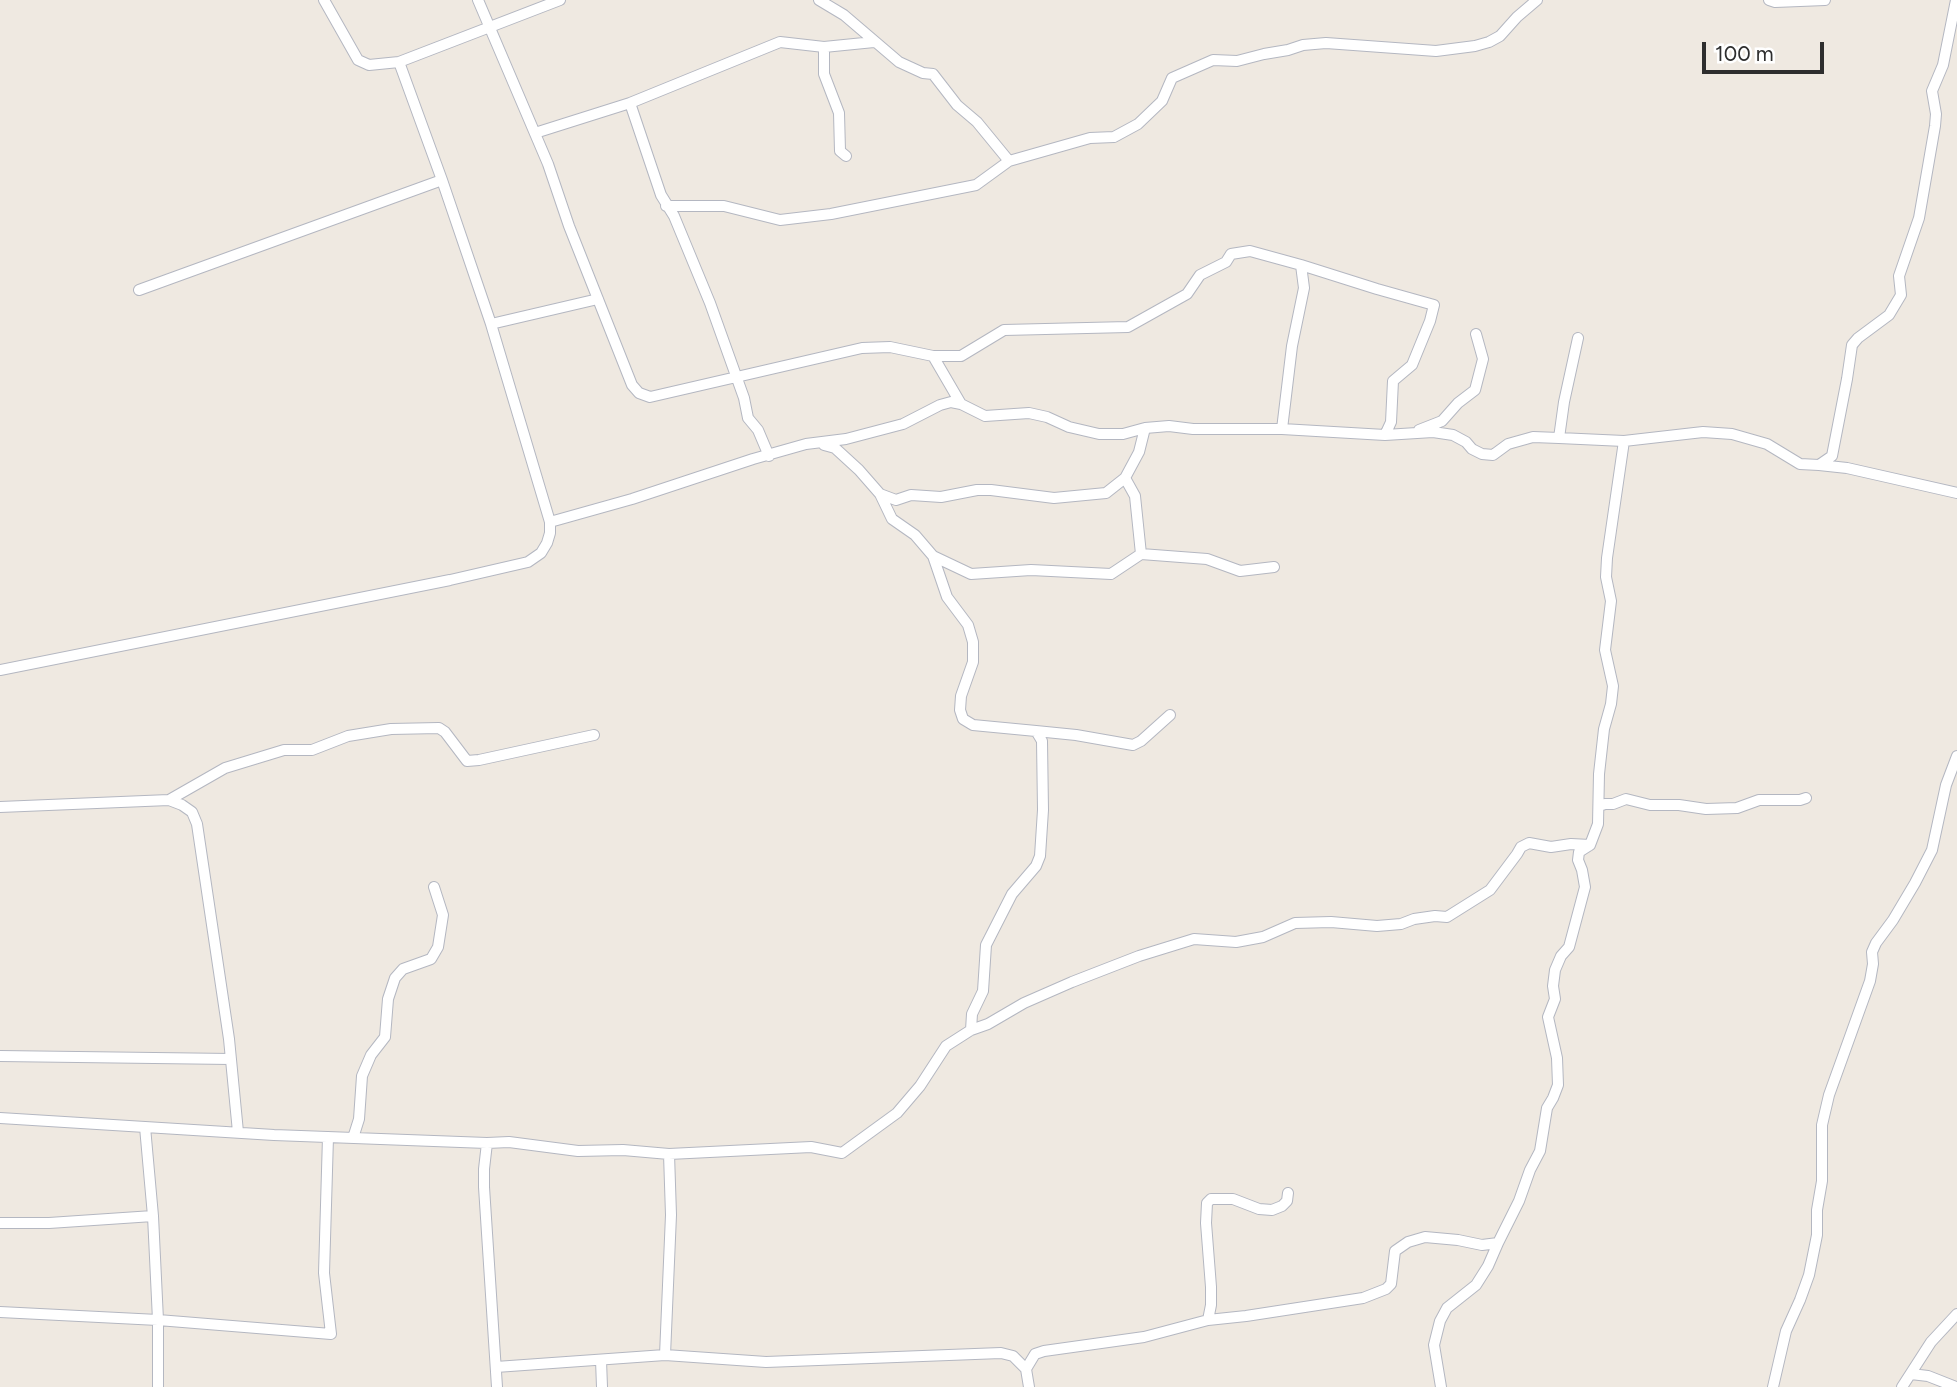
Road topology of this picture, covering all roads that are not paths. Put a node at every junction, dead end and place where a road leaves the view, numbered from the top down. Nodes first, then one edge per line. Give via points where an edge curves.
1 (324, 0) edge
2 (478, 0) edge
3 (560, 0) edge
4 (819, 0) edge
5 (1537, 0) edge
6 (1769, 0) edge
7 (1825, 0) edge
8 (1956, 0) edge
9 (490, 27) junction
10 (874, 42) junction
11 (824, 47) junction
12 (399, 62) junction
13 (631, 103) junction
14 (535, 133) junction
15 (846, 156) dead end
16 (1009, 161) junction
17 (442, 180) junction
18 (666, 206) junction
19 (1301, 265) junction
20 (139, 290) dead end
21 (598, 299) junction
22 (491, 324) junction
23 (1476, 334) dead end
24 (1578, 338) dead end
25 (933, 356) junction
26 (736, 378) junction
27 (961, 404) junction
28 (1145, 428) junction
29 (1282, 429) junction
30 (1415, 432) junction
31 (1385, 435) junction
32 (1559, 438) junction
33 (1624, 441) junction
34 (818, 444) junction
35 (769, 456) junction
36 (1819, 466) junction
37 (1125, 478) junction
38 (1957, 493) edge
39 (880, 494) junction
40 (550, 522) junction
41 (1141, 554) junction
42 (933, 556) junction
43 (1275, 567) dead end
44 (0, 670) edge
45 (1170, 715) dead end
46 (1036, 731) junction
47 (594, 735) dead end
48 (1957, 756) edge
49 (1806, 798) dead end
50 (169, 800) junction
51 (1599, 806) junction
52 (0, 807) edge
53 (1590, 845) junction
54 (434, 887) dead end
55 (971, 1030) junction
56 (0, 1056) edge
57 (231, 1059) junction
58 (0, 1118) edge
59 (145, 1126) junction
60 (238, 1132) junction
61 (328, 1137) junction
62 (353, 1138) junction
63 (487, 1143) junction
64 (668, 1154) junction
65 (1288, 1193) dead end
66 (152, 1216) junction
67 (0, 1223) edge
68 (1498, 1243) junction
69 (0, 1312) edge
70 (1957, 1314) edge
71 (158, 1320) junction
72 (1208, 1320) junction
73 (665, 1355) junction
74 (600, 1360) junction
75 (496, 1367) junction
76 (1026, 1369) junction
77 (1911, 1374) junction
78 (158, 1387) edge
79 (497, 1387) edge
80 (602, 1387) edge
81 (1029, 1387) edge
82 (1441, 1387) edge
83 (1773, 1387) edge
84 (1902, 1387) edge
85 (1956, 1387) edge

1 - 12 street via 358,60 369,65
2 - 9 street
3 - 9 street
4 - 10 street
5 - 16 street via 1500,36 1465,48 1436,51 1326,43 1237,61 1213,60 1172,78 1162,101 1139,124 1114,136 1090,138
6 - 7 street
8 - 36 street via 1943,65 1932,91 1935,126 1919,218 1899,276 1901,295 1889,315 1852,345 1832,456
9 - 12 street
9 - 14 street
10 - 11 street
10 - 16 street via 899,62 933,74
11 - 13 street via 779,42
11 - 15 street via 824,74 839,113 840,151
12 - 17 street
13 - 14 street
13 - 18 street
14 - 21 street
16 - 18 street via 976,185 831,214 780,220 724,206
17 - 20 street
17 - 22 street
18 - 26 street via 710,303
19 - 25 street via 1250,251 1231,254 1226,262 1200,275 1187,294 1128,327 1004,330 961,356
19 - 29 street via 1304,288
19 - 31 street via 1434,305 1412,365 1394,382 1391,422
21 - 22 street
21 - 26 street via 639,393 650,397
22 - 40 street
23 - 30 street via 1483,359 1475,390 1442,421
24 - 32 street
25 - 26 street via 890,347 862,348
25 - 27 street
26 - 35 street via 748,418
27 - 28 street via 985,416 1029,414 1099,434
27 - 34 street via 940,405 903,424
28 - 29 street
28 - 37 street via 1139,453
29 - 31 street
30 - 31 street
30 - 32 street via 1453,435 1472,449 1493,455 1508,443
32 - 33 street
33 - 36 street via 1703,432 1732,434 1767,444 1800,464
33 - 51 street via 1606,558 1611,601 1605,650 1613,686 1604,729
34 - 35 street
34 - 39 street via 835,448
35 - 40 street
36 - 38 street
37 - 39 street via 1106,493 1054,498 991,490 896,500
37 - 41 street via 1135,496
39 - 42 street via 892,519 915,535
40 - 44 street via 547,543 528,562
41 - 42 street via 1111,574 1031,570 971,574
41 - 43 street via 1207,559 1240,571
42 - 46 street via 947,597 968,625 973,642 973,662 961,696 963,719 972,725
45 - 46 street via 1133,745
46 - 55 street via 1043,762 1040,856 1012,894 986,945 983,991 972,1014
47 - 50 street via 467,761 439,728 391,729 348,736 312,750 284,750 225,768
48 - 83 street via 1932,850 1872,952 1870,981 1829,1095 1822,1125 1817,1235
49 - 51 street via 1759,800 1737,808 1650,805 1626,799
50 - 52 street
50 - 57 street via 192,812 197,824
51 - 53 street
53 - 55 street via 1530,843 1521,847 1489,890 1447,917 1377,926 1295,923 1263,937 1236,942 1194,939 1072,982
53 - 68 street via 1579,852 1585,887 1569,947 1555,970 1555,999 1548,1017 1559,1085 1547,1108 1540,1152
54 - 62 street via 443,915 438,947 431,959 403,969 395,978 388,999 386,1037 362,1076
55 - 64 street via 946,1045 897,1113 842,1153 811,1147
56 - 57 street
57 - 60 street
58 - 59 street
59 - 60 street
59 - 66 street
60 - 61 street
61 - 62 street
61 - 71 street via 324,1273 331,1334
62 - 63 street
63 - 64 street
63 - 75 street via 484,1187
64 - 73 street via 671,1215
65 - 72 street via 1287,1201 1272,1210 1233,1199 1207,1203
66 - 67 street
66 - 71 street
68 - 72 street via 1425,1237 1395,1251 1391,1284 1363,1298
68 - 82 street via 1476,1285 1447,1308 1440,1321 1434,1345
69 - 71 street
70 - 77 street via 1931,1342
71 - 78 street
72 - 76 street via 1144,1337 1044,1351 1035,1354
73 - 74 street
73 - 76 street via 766,1362 1001,1353 1013,1356
74 - 75 street
74 - 80 street
75 - 79 street
76 - 81 street
77 - 84 street
77 - 85 street

